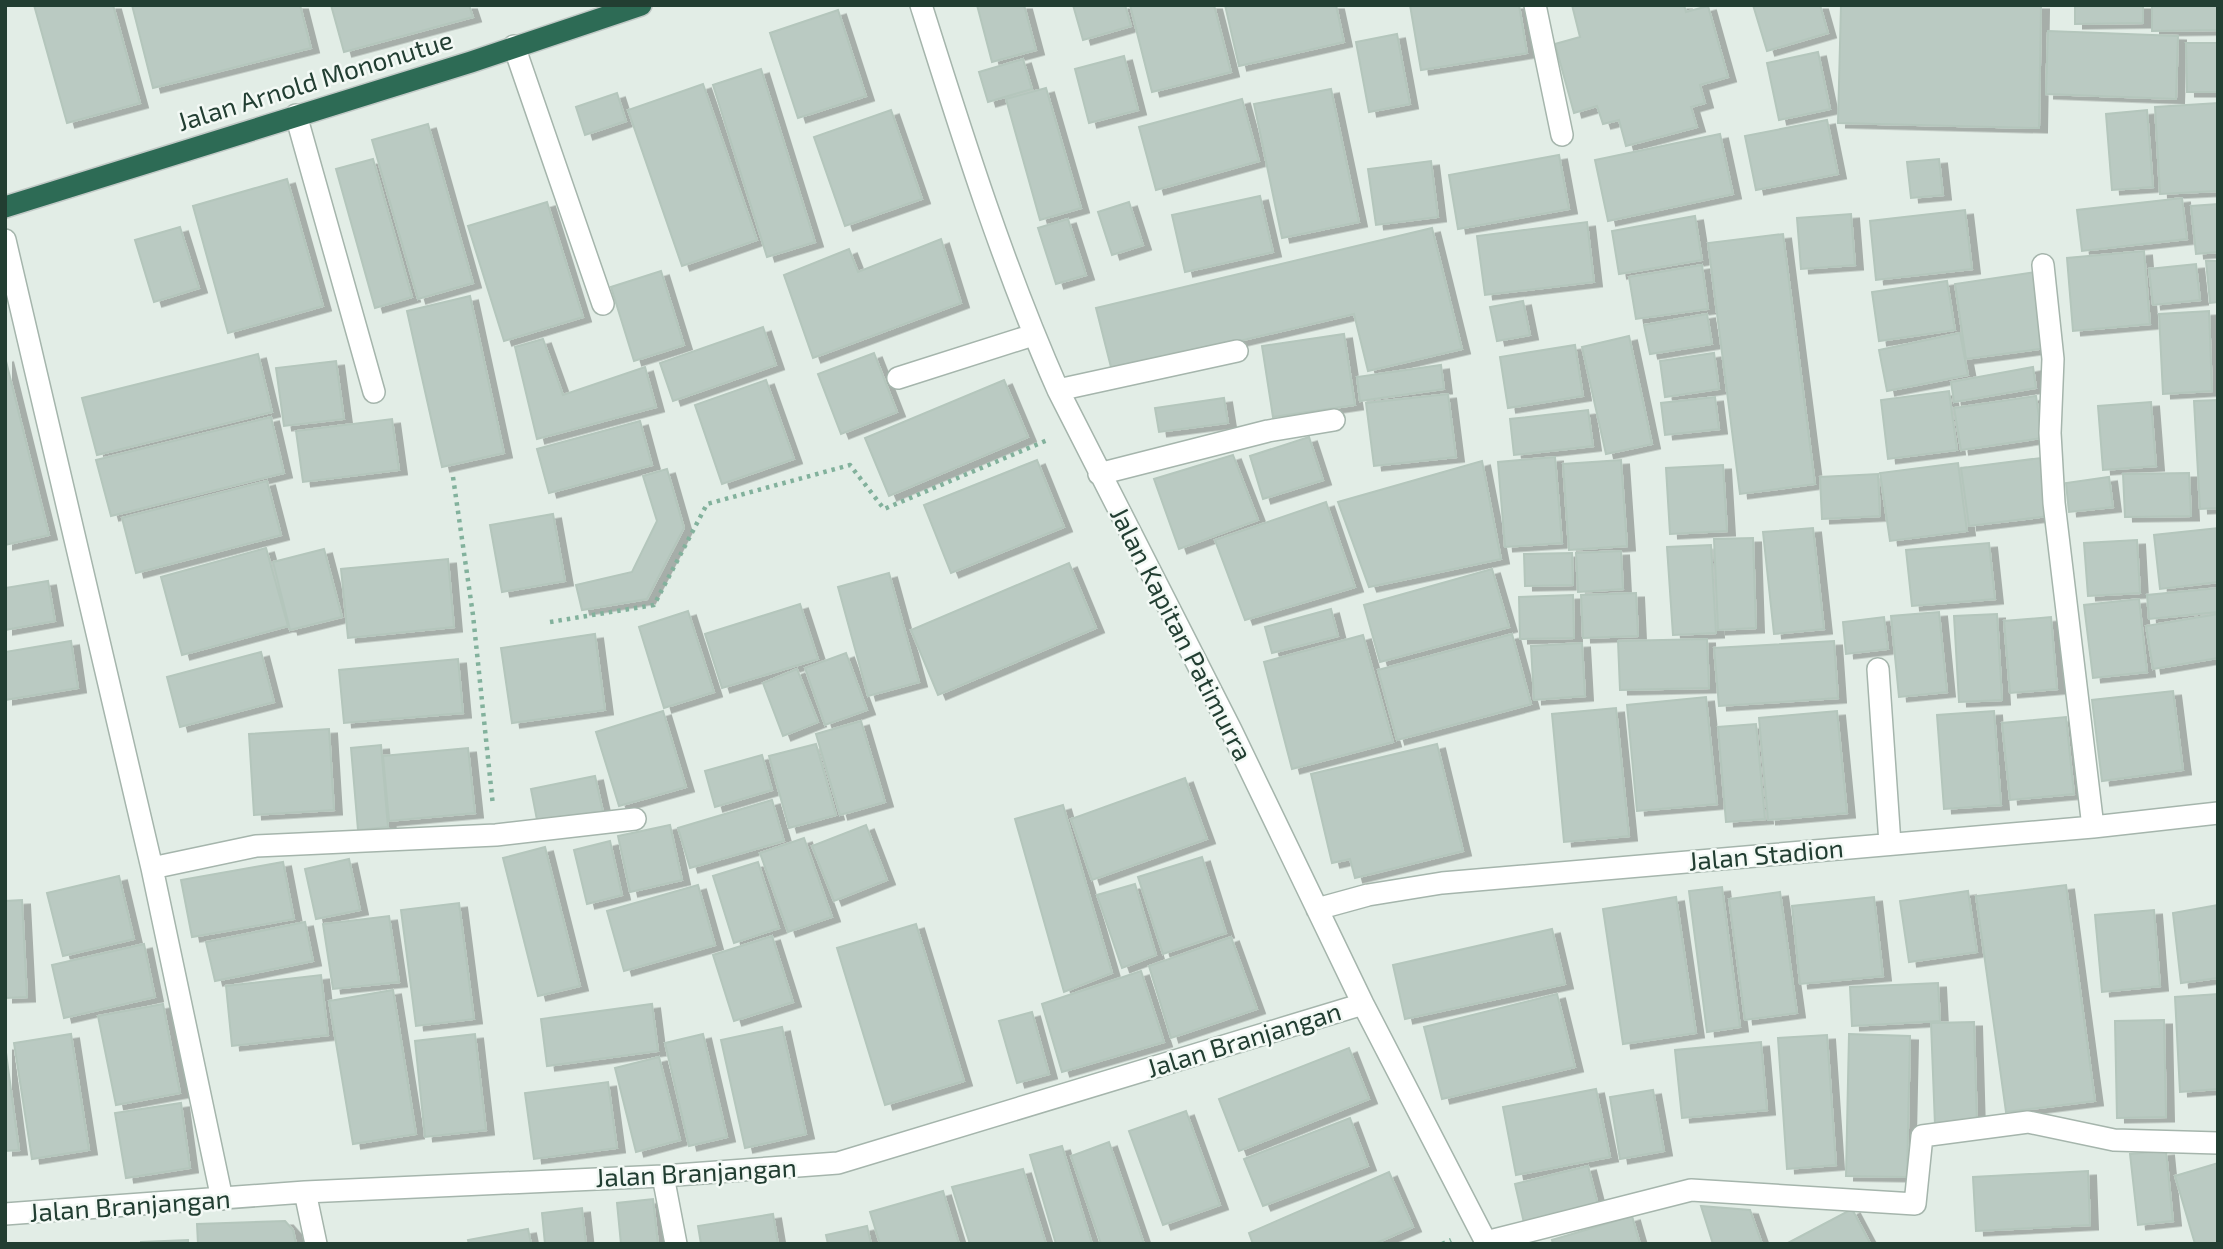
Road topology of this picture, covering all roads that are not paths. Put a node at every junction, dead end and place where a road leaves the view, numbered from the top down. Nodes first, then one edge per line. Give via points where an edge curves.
1 (641, 5) edge
2 (921, 5) edge
3 (1535, 5) edge
4 (514, 46) junction
5 (296, 115) junction
6 (1562, 135) dead end
7 (5, 207) edge
8 (5, 240) edge
9 (2043, 265) dead end
10 (603, 304) dead end
11 (1033, 335) junction
12 (1237, 351) dead end
13 (898, 378) dead end
14 (1058, 390) junction
15 (374, 392) dead end
16 (1334, 420) dead end
17 (1098, 474) junction
18 (1878, 669) dead end
19 (2218, 813) edge
20 (635, 819) dead end
21 (2093, 827) junction
22 (1890, 844) junction
23 (152, 868) junction
24 (1317, 909) junction
25 (1363, 1004) junction
26 (2218, 1143) edge
27 (663, 1176) junction
28 (305, 1192) junction
29 (222, 1199) junction
30 (5, 1214) edge
31 (1486, 1243) edge
32 (316, 1244) edge
33 (676, 1244) edge

1 - 4 highway, Jalan Arnold Mononutue
2 - 11 street, Jalan Kapitan Patimurra
3 - 6 street
4 - 5 highway, Jalan Arnold Mononutue
4 - 10 street
5 - 7 highway, Jalan Arnold Mononutue
5 - 15 street
8 - 23 street
9 - 21 street via 2053,359 2050,433 2054,503
11 - 13 street
11 - 14 street, Jalan Kapitan Patimurra
12 - 14 street
14 - 17 street, Jalan Kapitan Patimurra
16 - 17 street via 1268,430
17 - 24 street, Jalan Kapitan Patimurra via 1231,730
18 - 22 street
19 - 21 street, Jalan Stadion
20 - 23 street via 496,835 256,846
21 - 22 street, Jalan Stadion
22 - 24 street, Jalan Stadion via 1442,883
23 - 29 street
24 - 25 street, Jalan Kapitan Patimurra
25 - 27 street, Jalan Branjangan via 838,1163
25 - 31 street, Jalan Kapitan Patimurra
26 - 31 street via 2114,1140 2028,1122 1922,1136 1915,1204 1691,1190
27 - 28 street, Jalan Branjangan
27 - 33 street
28 - 29 street, Jalan Branjangan
28 - 32 street
29 - 30 street, Jalan Branjangan

